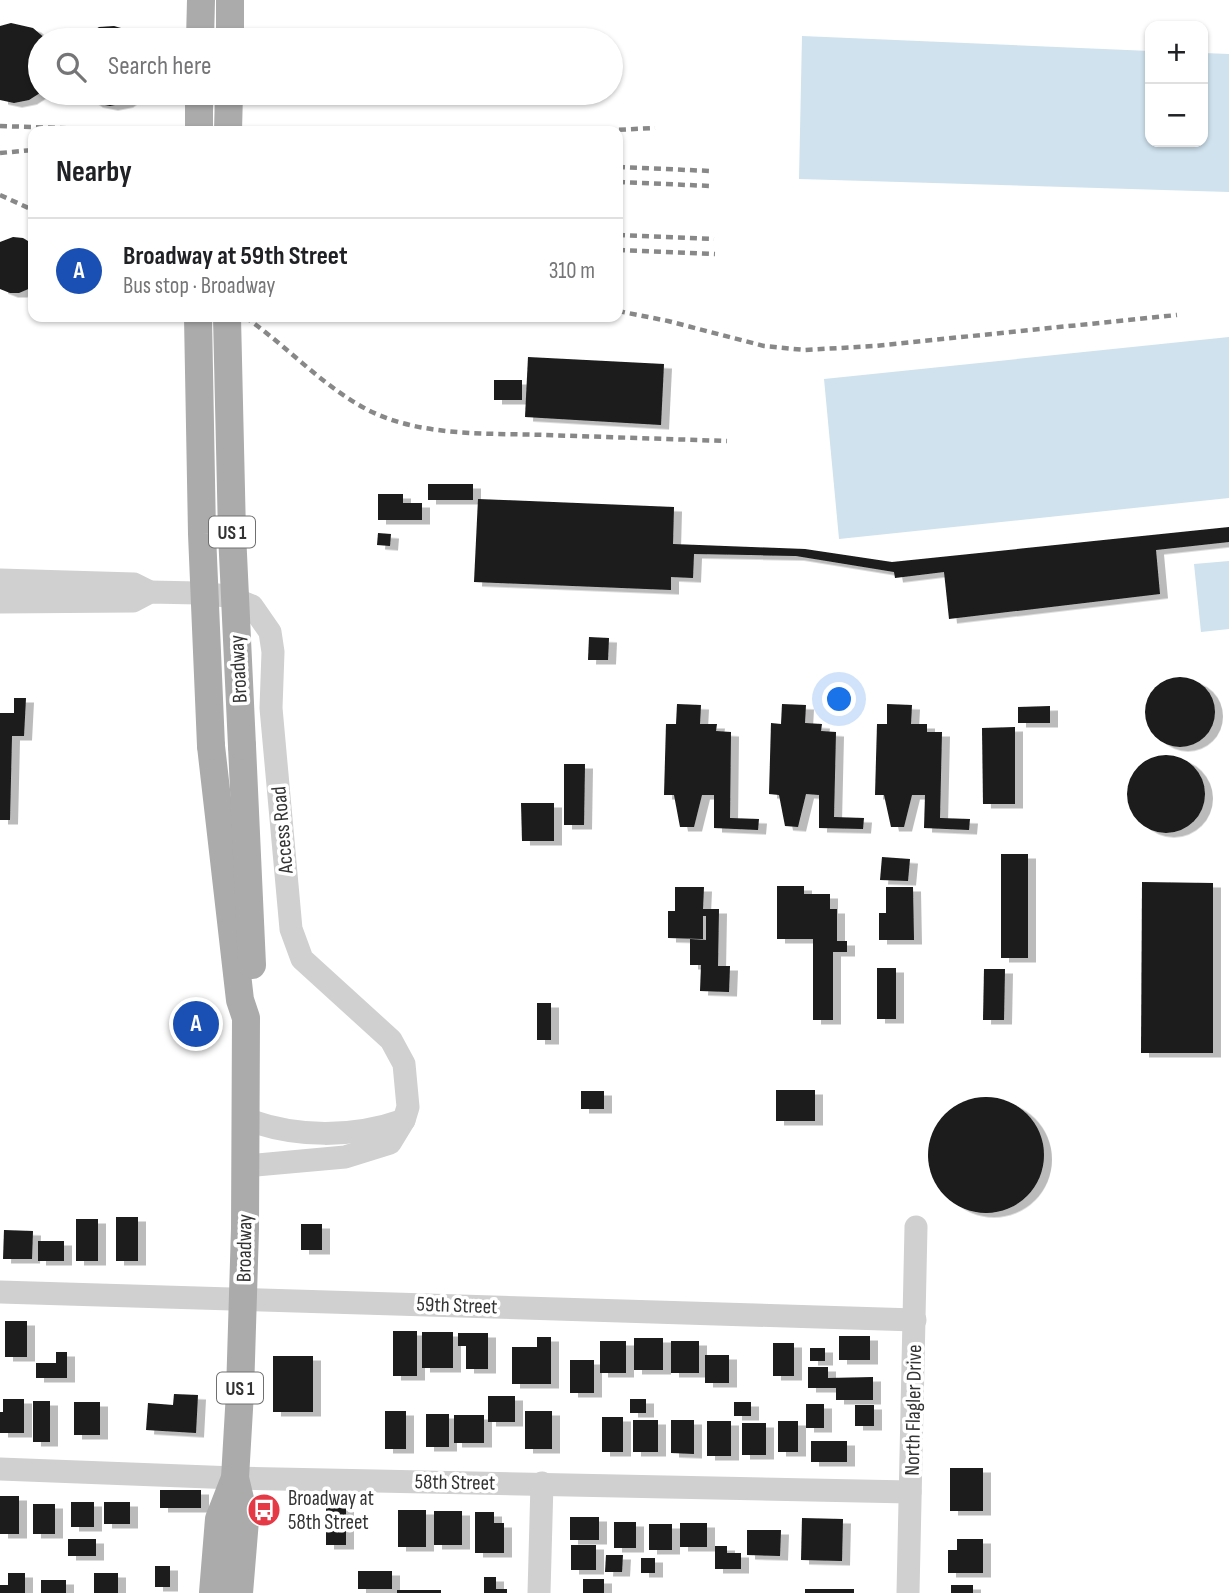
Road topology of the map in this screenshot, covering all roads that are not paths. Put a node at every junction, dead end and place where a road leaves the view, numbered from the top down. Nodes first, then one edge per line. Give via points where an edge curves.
1 (201, 0) edge
2 (230, 0) edge
3 (200, 28) edge
4 (230, 28) edge
5 (199, 105) edge
6 (229, 105) edge
7 (198, 126) edge
8 (228, 126) edge
9 (198, 322) edge
10 (227, 322) edge
11 (0, 580) edge
12 (150, 592) junction
13 (0, 602) edge
14 (246, 1018) junction
15 (246, 1119) junction
16 (404, 1120) junction
17 (246, 1166) junction
18 (916, 1227) dead end
19 (0, 1292) edge
20 (244, 1299) junction
21 (915, 1320) junction
22 (0, 1469) edge
23 (235, 1478) junction
24 (542, 1483) junction
25 (911, 1492) junction
26 (213, 1593) edge
27 (239, 1593) edge
28 (538, 1593) edge
29 (908, 1593) edge

1 - 3 main road
2 - 4 main road
5 - 7 main road
6 - 8 main road
9 - 14 main road, Broadway / US 1, bridge via 211,746 240,1000
10 - 14 main road, Broadway / US 1, bridge via 254,1006
11 - 12 street via 134,584
12 - 13 street via 133,601
12 - 16 street, Access Road via 227,596 252,606 270,632 271,708 291,929 302,959 391,1040 404,1064 408,1107
14 - 15 main road, Broadway / US 1
15 - 16 street via 276,1129 321,1133 383,1127
15 - 17 main road, Broadway / US 1
16 - 17 street via 390,1143 345,1157
17 - 20 main road, Broadway / US 1
18 - 21 street, North Flagler Drive
19 - 20 street, 59th Street
20 - 21 street, 59th Street
20 - 23 main road, Broadway / US 1
21 - 25 street, North Flagler Drive
22 - 23 street, 58th Street
23 - 24 street, 58th Street
23 - 26 main road, Broadway / US 1 via 219,1519
23 - 27 main road, Broadway / US 1 via 245,1520
24 - 25 street, 58th Street
24 - 28 street
25 - 29 street, North Flagler Drive

